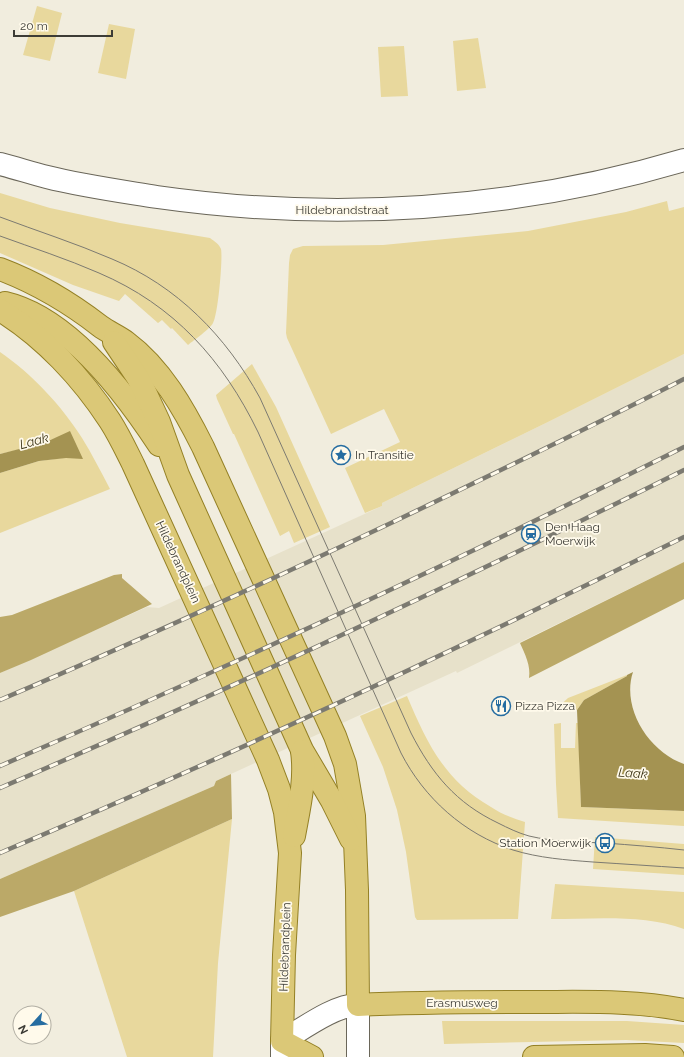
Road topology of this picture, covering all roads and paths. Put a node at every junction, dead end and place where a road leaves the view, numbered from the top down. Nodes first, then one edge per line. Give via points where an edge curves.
1 (684, 160) edge
2 (0, 164) edge
3 (0, 269) edge
4 (0, 302) edge
5 (0, 310) edge
6 (102, 327) junction
7 (178, 475) junction
8 (302, 750) junction
9 (355, 849) junction
10 (290, 853) junction
11 (358, 1005) junction
12 (684, 1010) edge
13 (282, 1049) edge
14 (312, 1057) edge
15 (358, 1057) edge
16 (534, 1057) edge
17 (673, 1057) edge

1 - 2 street, Hildebrandstraat via 608,180 518,196 438,206 352,211 287,210 178,200 76,183
3 - 6 main road, Hildebrandplein via 47,290
4 - 7 main road, Hildebrandplein via 38,316 73,341 92,359 124,396
5 - 10 main road, Hildebrandplein via 20,323 52,351 89,392 117,432 268,760 285,812
6 - 7 main road, Hildebrandplein via 146,394
6 - 9 main road, Hildebrandplein via 133,348 160,376 183,409 203,446 336,736 350,790
7 - 8 main road, Hildebrandplein
8 - 9 main road, Hildebrandplein via 344,822
8 - 10 main road, Hildebrandplein via 303,780
9 - 11 main road, Hildebrandplein
10 - 13 main road, Hildebrandplein
11 - 12 main road, Erasmusweg via 616,1002
11 - 13 street, Erasmusweg via 334,1011
11 - 15 street
13 - 14 main road
16 - 17 main road

